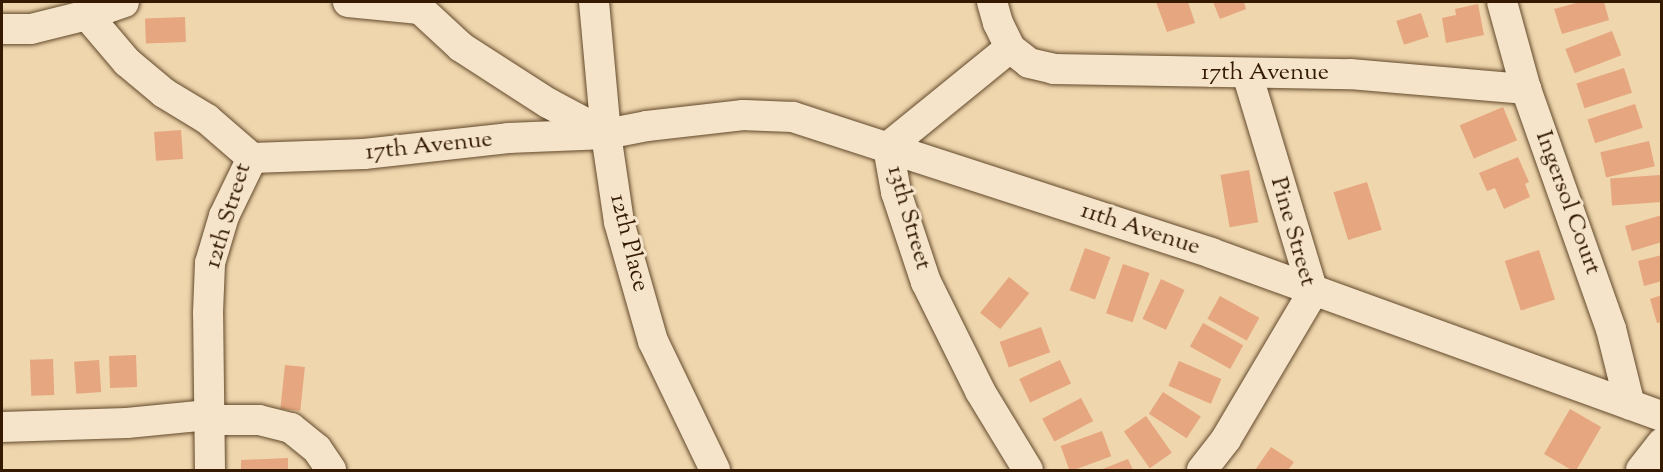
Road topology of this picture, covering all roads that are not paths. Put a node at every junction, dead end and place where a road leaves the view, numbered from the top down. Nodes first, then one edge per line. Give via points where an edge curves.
1 (124, 2) edge
2 (348, 2) edge
3 (594, 2) edge
4 (992, 2) edge
5 (1502, 2) edge
6 (418, 5) edge
7 (87, 15) junction
8 (2, 29) edge
9 (1010, 48) junction
10 (1247, 74) junction
11 (1526, 88) junction
12 (606, 134) junction
13 (888, 147) junction
14 (252, 158) junction
15 (1313, 291) junction
16 (1630, 405) junction
17 (1662, 416) edge
18 (209, 417) junction
19 (2, 428) edge
20 (1662, 443) edge
21 (210, 471) edge
22 (331, 471) edge
23 (715, 471) edge
24 (1028, 471) edge
25 (1202, 471) edge
26 (1641, 471) edge

1 - 7 street
2 - 6 street
3 - 12 street, 12th Place
4 - 9 street
5 - 11 street, Ingersol Court
6 - 12 street via 461,47 548,103
7 - 8 street via 31,29
7 - 14 street, 12th Street via 127,62 164,93 207,119
9 - 10 street, 17th Avenue via 1029,63 1054,69
9 - 13 street, 13th Street
10 - 11 street, 17th Avenue via 1350,74
10 - 15 street, Pine Street
11 - 16 street, Ingersol Court via 1605,310
12 - 13 street, 11th Avenue via 743,115 793,117
12 - 14 street, 17th Avenue via 508,138 364,154
12 - 23 street, 12th Place via 619,222 653,341
13 - 15 street, 11th Avenue via 1211,253
13 - 24 street, 13th Street via 896,192 926,282 980,390
14 - 18 street, 12th Street via 224,216 210,263
15 - 16 street, 11th Avenue
15 - 25 street, Pine Street via 1226,439
16 - 17 street, 11th Avenue
18 - 19 street
18 - 21 street, 12th Street
18 - 22 street via 259,420 291,428 318,449
20 - 26 street

